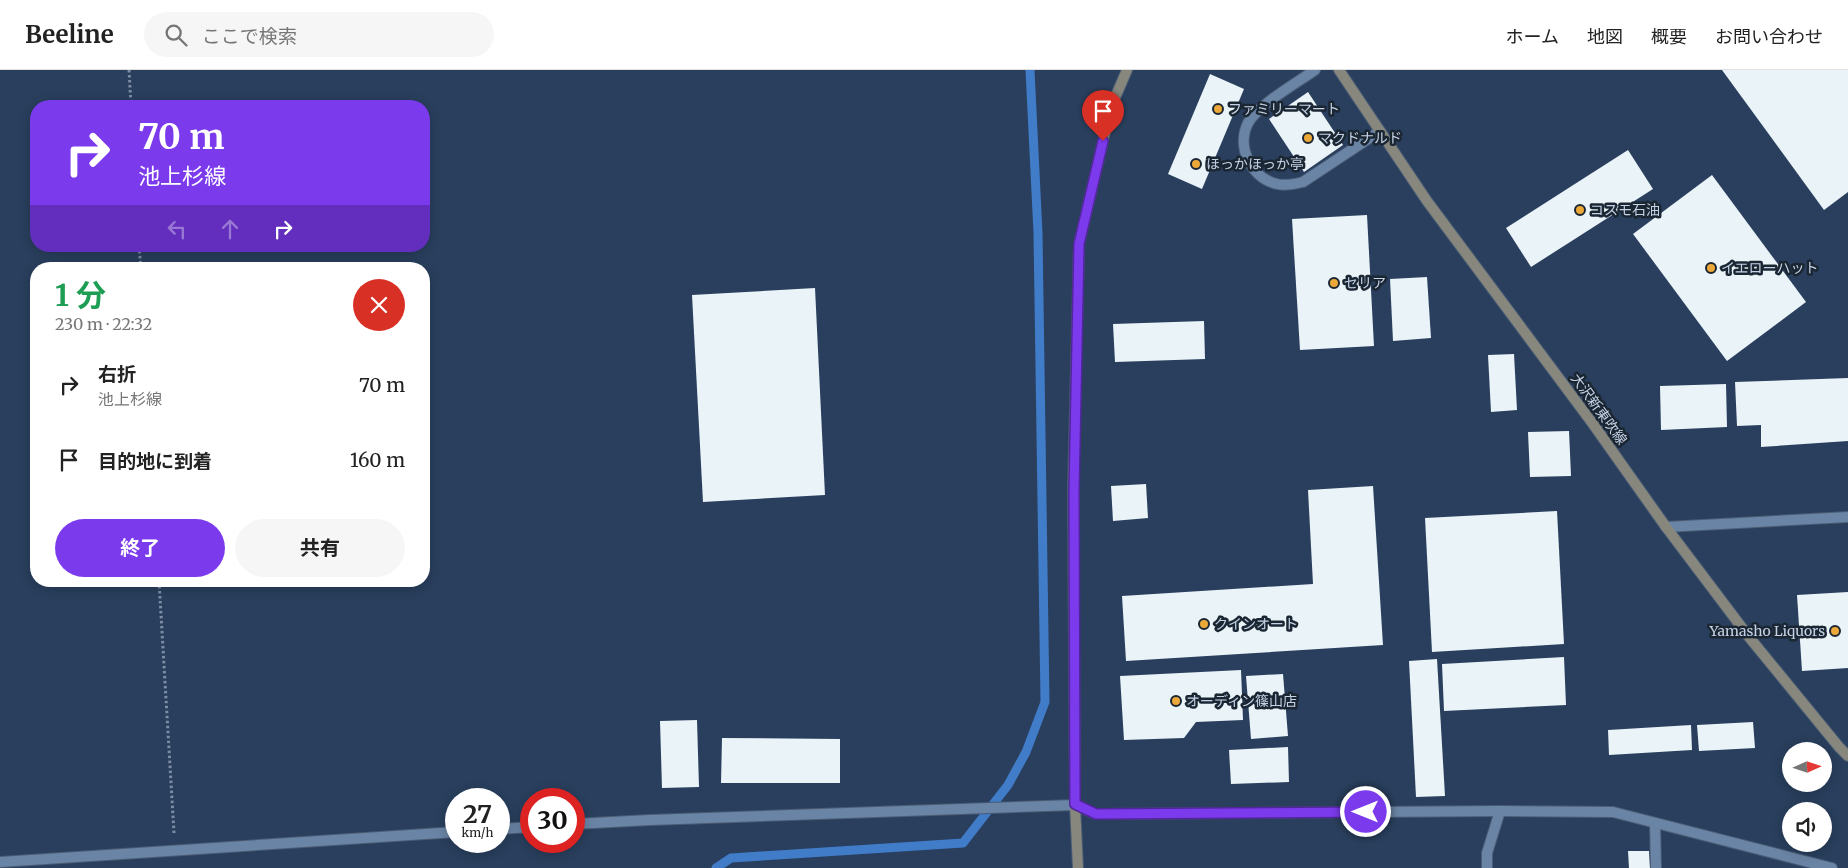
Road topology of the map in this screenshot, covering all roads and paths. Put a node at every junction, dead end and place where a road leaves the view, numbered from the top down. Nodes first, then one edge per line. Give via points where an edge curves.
1 (129, 70) edge
2 (1127, 70) edge
3 (1315, 70) edge
4 (1339, 70) edge
5 (131, 100) edge
6 (1380, 131) junction
7 (1848, 517) edge
8 (1666, 527) junction
9 (159, 587) edge
10 (1848, 756) edge
11 (1075, 804) junction
12 (1500, 811) junction
13 (1655, 822) junction
14 (585, 823) edge
15 (445, 833) edge
16 (175, 850) junction
17 (0, 862) edge
18 (1078, 868) edge
19 (1487, 868) edge
20 (1656, 868) edge
21 (1832, 868) edge

1 - 5 path
2 - 11 main road via 1111,107 1079,244 1074,491
3 - 6 street via 1256,112 1248,123 1244,148 1255,172 1277,184 1303,182
4 - 6 main road, 大沢新東吹線
6 - 8 main road, 大沢新東吹線
7 - 8 street
8 - 10 main road, 大沢新東吹線 via 1749,637
9 - 16 path
11 - 12 street via 1096,814
11 - 14 street
11 - 18 main road
12 - 13 street via 1613,812
12 - 19 street via 1487,853
13 - 20 street
13 - 21 street
15 - 16 street
16 - 17 street

